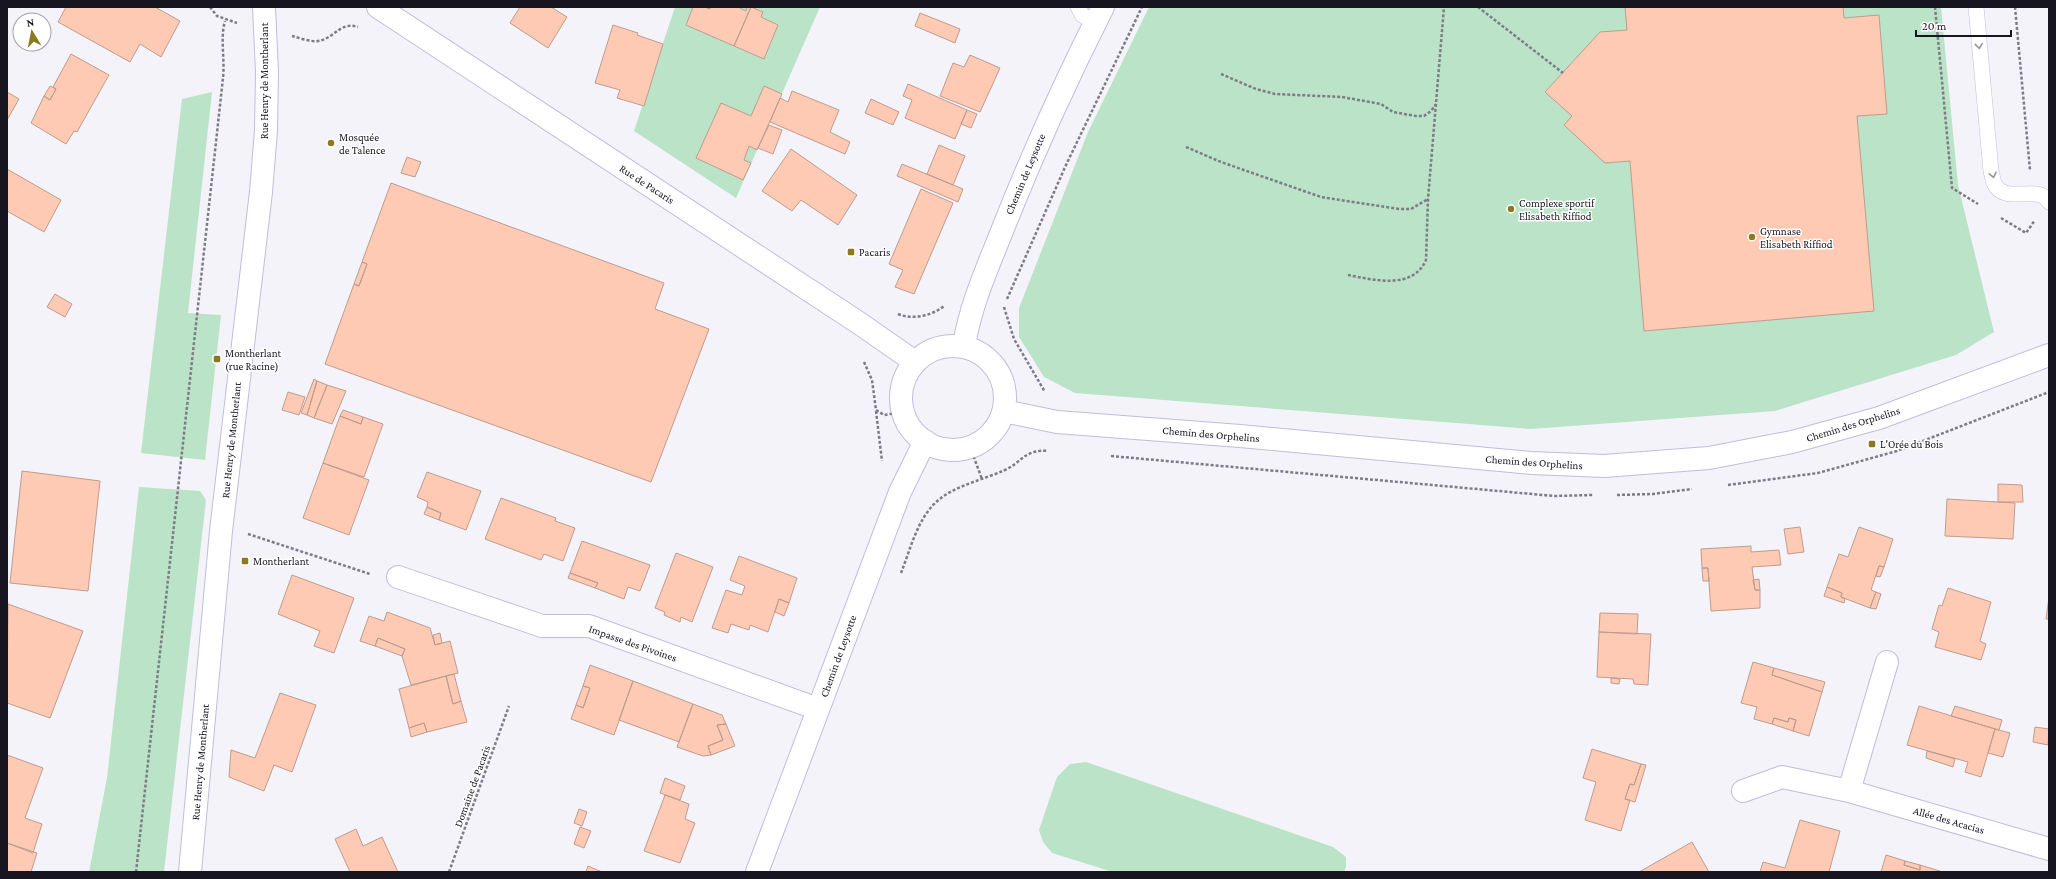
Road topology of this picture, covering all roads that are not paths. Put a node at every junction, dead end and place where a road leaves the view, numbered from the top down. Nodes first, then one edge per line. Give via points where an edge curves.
1 (264, 7) edge
2 (378, 7) edge
3 (1078, 7) edge
4 (1976, 7) edge
5 (1099, 15) edge
6 (2049, 202) edge
7 (964, 346) junction
8 (2049, 355) edge
9 (915, 362) junction
10 (1004, 411) junction
11 (925, 442) junction
12 (398, 577) road end
13 (1887, 662) dead end
14 (818, 709) junction
15 (1743, 791) dead end
16 (1849, 791) junction
17 (2049, 849) edge
18 (190, 872) edge
19 (757, 872) edge

1 - 18 street, Rue Henry de Montherlant via 267,72 262,184 221,531
2 - 9 street, Rue de Pacaris via 860,323
3 - 5 lane via 1082,15
4 -> 6 lane via 1991,171 1995,184 2001,191 2013,195 2040,195
5 - 7 street, Chemin de Leysotte via 1019,186 976,296
7 - 9 street via 947,346 930,352
7 - 10 street via 980,353 993,363 1006,394
8 - 10 street, Chemin des Orphelins via 1879,418 1792,442 1709,458 1604,466 1524,463 1057,422
9 - 11 street via 905,377 901,394 903,412 915,434
10 - 11 street via 997,426 986,438 970,447 940,448
11 - 14 street, Chemin de Leysotte via 900,492
12 - 14 street, Impasse des Pivoines via 542,626 589,626
13 - 16 street
14 - 19 street, Chemin de Leysotte
15 - 16 street, Allée des Acacias via 1782,777
16 - 17 street, Allée des Acacias

